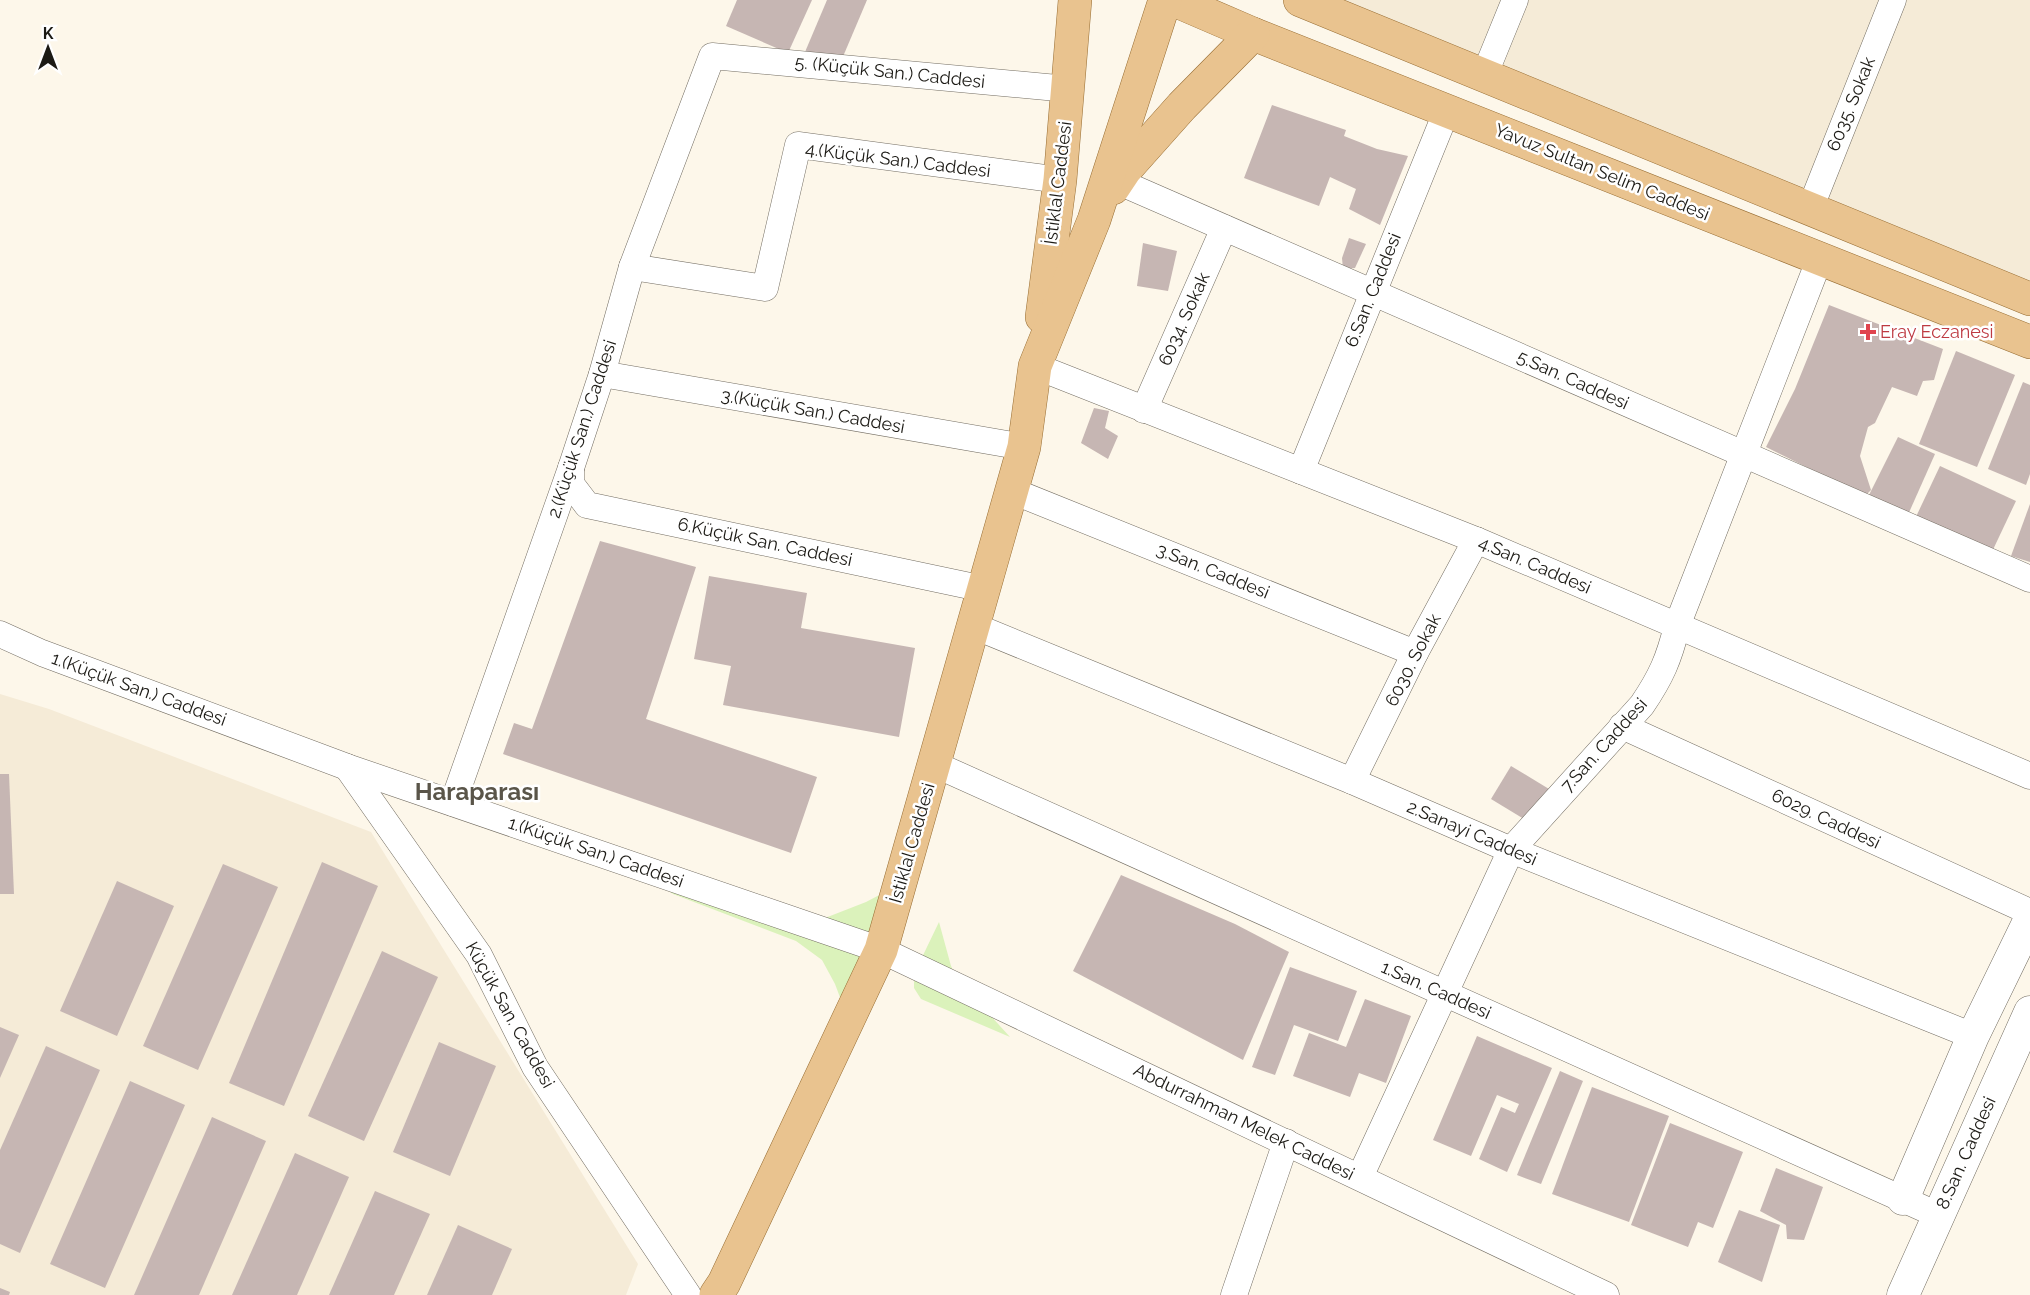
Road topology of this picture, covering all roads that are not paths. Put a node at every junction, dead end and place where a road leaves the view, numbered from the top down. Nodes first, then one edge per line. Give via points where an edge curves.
1 (1075, 0) edge
2 (1165, 0) edge
3 (1174, 0) edge
4 (1300, 0) edge
5 (1515, 0) edge
6 (1893, 0) edge
7 (1253, 34) junction
8 (712, 56) joint
9 (1484, 75) junction
10 (1068, 89) junction
11 (1447, 110) junction
12 (1060, 180) junction
13 (1117, 181) junction
14 (1810, 209) junction
15 (1094, 220) junction
16 (1224, 228) junction
17 (1820, 258) junction
18 (632, 267) junction
19 (1372, 292) junction
20 (2030, 299) edge
21 (2030, 342) edge
22 (1035, 366) junction
23 (602, 374) junction
24 (1144, 410) junction
25 (1024, 447) junction
26 (1743, 454) junction
27 (571, 468) junction
28 (1300, 471) junction
29 (1010, 490) junction
30 (1476, 540) junction
31 (2030, 579) edge
32 (984, 589) junction
33 (974, 626) junction
34 (1677, 626) junction
35 (0, 634) edge
36 (0, 651) edge
37 (42, 653) junction
38 (1415, 653) junction
39 (1622, 726) junction
40 (934, 764) junction
41 (347, 767) junction
42 (2030, 776) edge
43 (1352, 782) junction
44 (453, 802) junction
45 (1511, 850) junction
46 (2030, 912) edge
47 (2030, 919) edge
48 (881, 950) junction
49 (1444, 993) junction
50 (2030, 1012) edge
51 (1973, 1036) junction
52 (1286, 1142) junction
53 (1360, 1177) junction
54 (1903, 1199) junction
55 (1938, 1215) junction
56 (688, 1295) edge
57 (716, 1295) edge
58 (1234, 1295) edge
59 (1606, 1295) edge
60 (1902, 1295) edge

1 - 10 main road, İstiklal Caddesi
2 - 15 main road, İstiklal Caddesi
3 - 7 main road, Yavuz Sultan Selim Caddesi
4 - 9 main road
5 - 9 street
6 - 14 street, 6035. Sokak
7 - 11 main road, Yavuz Sultan Selim Caddesi
7 - 13 main road, İstiklal Caddesi via 1182,106
8 - 10 street, 5. (Küçük San.) Caddesi
8 - 18 street, 2.(Küçük San.) Caddesi
9 - 14 main road
10 - 12 main road, İstiklal Caddesi
11 - 17 main road, Yavuz Sultan Selim Caddesi
11 - 19 street, 6.San. Caddesi
12 - 18 street, 4.(Küçük San.) Caddesi via 798,146 765,288
12 - 22 main road, İstiklal Caddesi
13 - 15 main road, İstiklal Caddesi
13 - 16 street, 5.San. Caddesi
14 - 20 main road
15 - 22 main road, İstiklal Caddesi
16 - 19 street, 5.San. Caddesi
16 - 24 street, 6034. Sokak
17 - 21 main road, Yavuz Sultan Selim Caddesi
17 - 26 street, 7.San. Caddesi
18 - 23 street, 2.(Küçük San.) Caddesi
19 - 26 street, 5.San. Caddesi
19 - 28 street, 6.San. Caddesi
22 - 24 street, 4.San. Caddesi
22 - 25 main road, İstiklal Caddesi
23 - 25 street, 3.(Küçük San.) Caddesi
23 - 27 street, 2.(Küçük San.) Caddesi
24 - 28 street, 4.San. Caddesi
25 - 29 main road, İstiklal Caddesi
26 - 31 street, 5.San. Caddesi
26 - 34 street, 7.San. Caddesi
27 - 32 street, 6.Küçük San. Caddesi via 571,484 587,504
27 - 44 street, 2.(Küçük San.) Caddesi
28 - 30 street, 4.San. Caddesi
29 - 32 main road, İstiklal Caddesi
29 - 38 street, 3.San. Caddesi
30 - 34 street, 4.San. Caddesi
30 - 38 street, 6030. Sokak
32 - 33 main road, İstiklal Caddesi
33 - 40 main road, İstiklal Caddesi
33 - 43 street, 2.Sanayi Caddesi
34 - 39 street, 7.San. Caddesi via 1670,655 1656,684
34 - 42 street, 4.San. Caddesi
35 - 37 street, 1.(Küçük San.) Caddesi
36 - 37 street, 1.(Küçük San.) Caddesi
37 - 41 street, 1.(Küçük San.) Caddesi
38 - 43 street, 6030. Sokak
39 - 45 street, 7.San. Caddesi
39 - 46 street, 6029. Caddesi
40 - 48 main road, İstiklal Caddesi
40 - 49 street, 1.San. Caddesi
41 - 44 street, 1.(Küçük San.) Caddesi
41 - 56 street, Küçük San. Caddesi via 479,955 535,1067
43 - 45 street, 2.Sanayi Caddesi
44 - 48 street, 1.(Küçük San.) Caddesi
45 - 49 street, 7.San. Caddesi
45 - 51 street, 2.Sanayi Caddesi
47 - 51 street
48 - 52 street, Abdurrahman Melek Caddesi
48 - 57 main road, İstiklal Caddesi
49 - 53 street, 7.San. Caddesi
49 - 54 street, 1.San. Caddesi
50 - 55 street, 8.San. Caddesi
51 - 54 street
52 - 53 street, Abdurrahman Melek Caddesi
52 - 58 street
53 - 59 street, Abdurrahman Melek Caddesi
54 - 55 street, 1.San. Caddesi
55 - 60 street, 8.San. Caddesi

